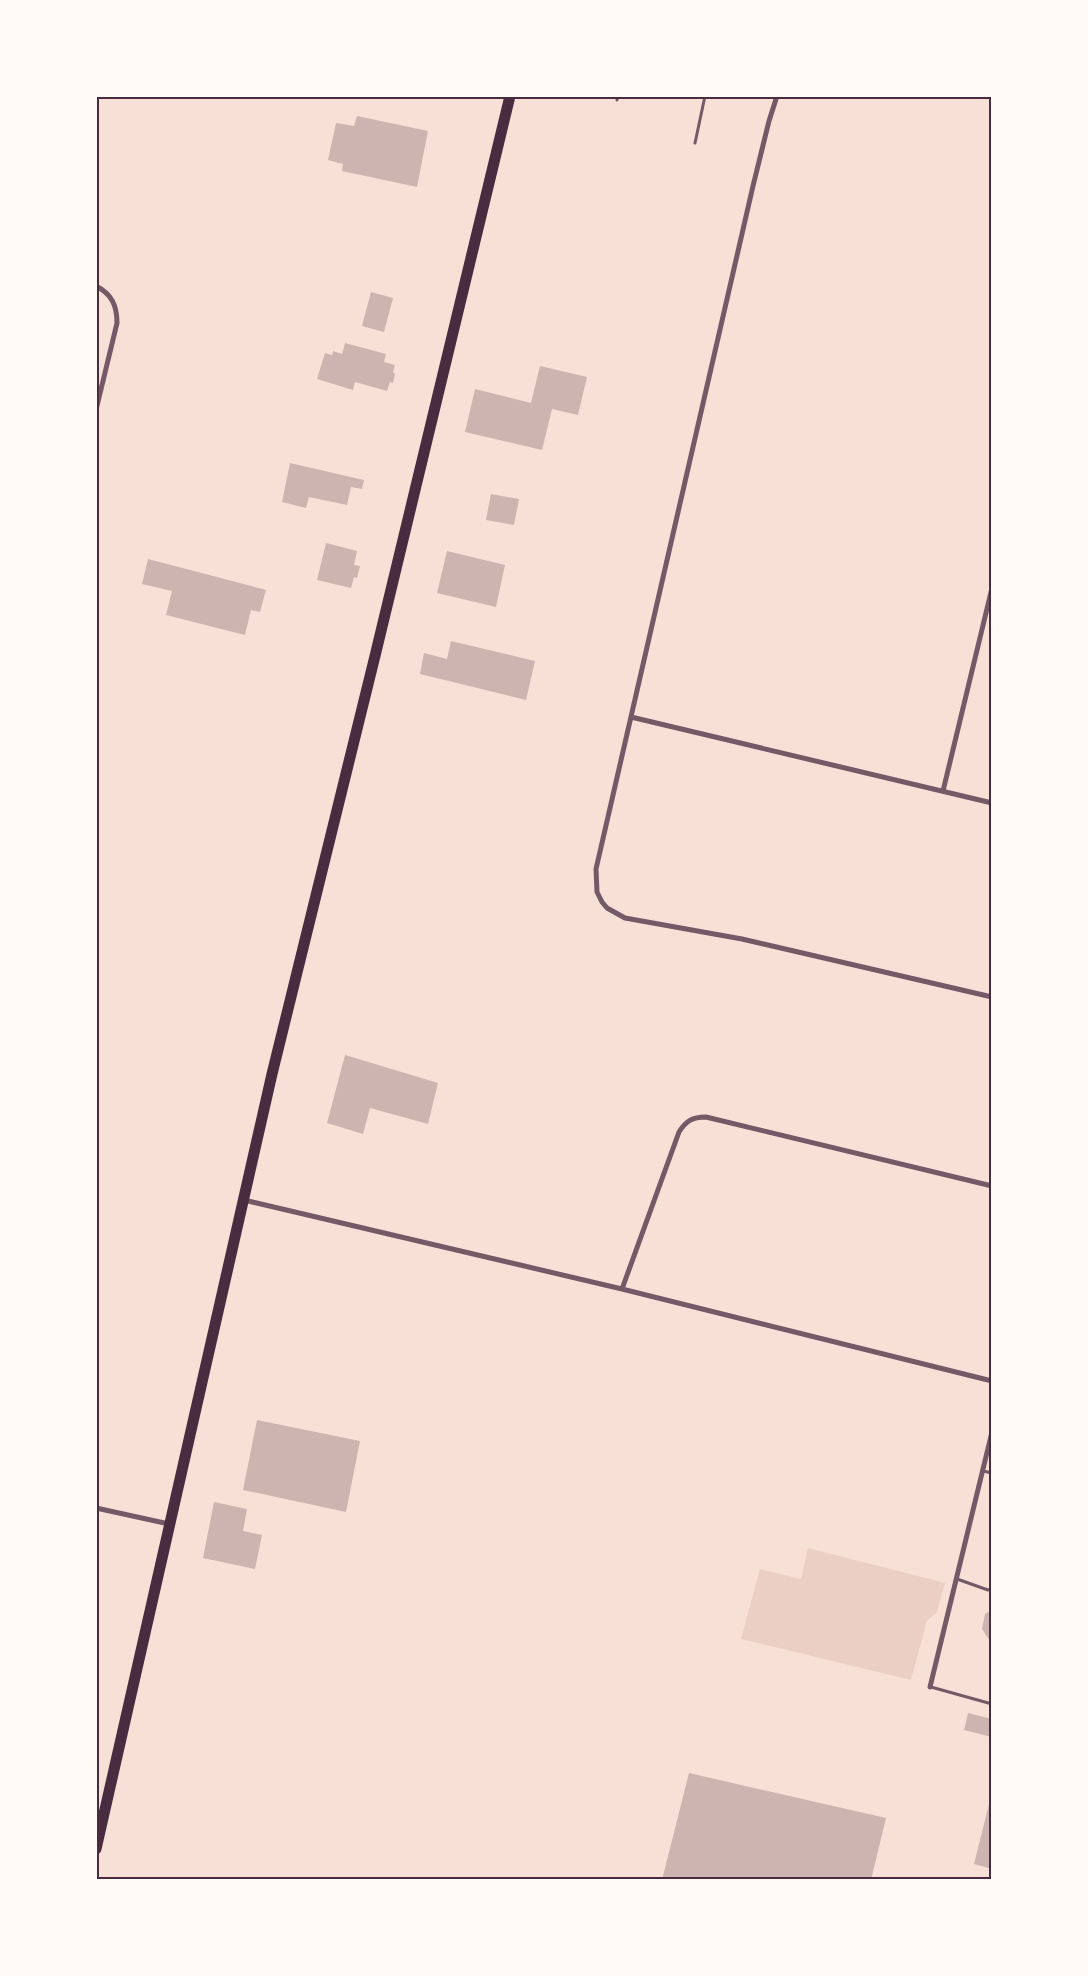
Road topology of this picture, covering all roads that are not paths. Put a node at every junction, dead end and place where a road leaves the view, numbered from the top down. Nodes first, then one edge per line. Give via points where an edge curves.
1 (510, 96) edge
2 (705, 96) edge
3 (778, 96) edge
4 (694, 143) dead end
5 (96, 286) edge
6 (96, 410) edge
7 (992, 588) edge
8 (631, 718) junction
9 (943, 791) junction
10 (992, 803) edge
11 (992, 997) edge
12 (992, 1186) edge
13 (244, 1200) junction
14 (622, 1288) junction
15 (992, 1381) edge
16 (992, 1432) edge
17 (982, 1471) junction
18 (992, 1473) edge
19 (96, 1508) edge
20 (169, 1524) junction
21 (956, 1579) junction
22 (992, 1588) edge
23 (930, 1687) joint
24 (992, 1704) edge
25 (96, 1849) edge

1 - 13 main road
2 - 4 lane
3 - 8 street via 753,186
5 - 6 street via 114,301 117,323
7 - 9 street
8 - 9 street
8 - 11 street via 596,869 597,892 615,914 742,939
9 - 10 street
12 - 14 street via 697,1117 690,1119 679,1132
13 - 14 street
13 - 20 main road
14 - 15 street
16 - 17 street
17 - 18 lane
17 - 21 street
19 - 20 street
20 - 25 main road
21 - 22 lane via 988,1590
21 - 23 street
23 - 24 lane

